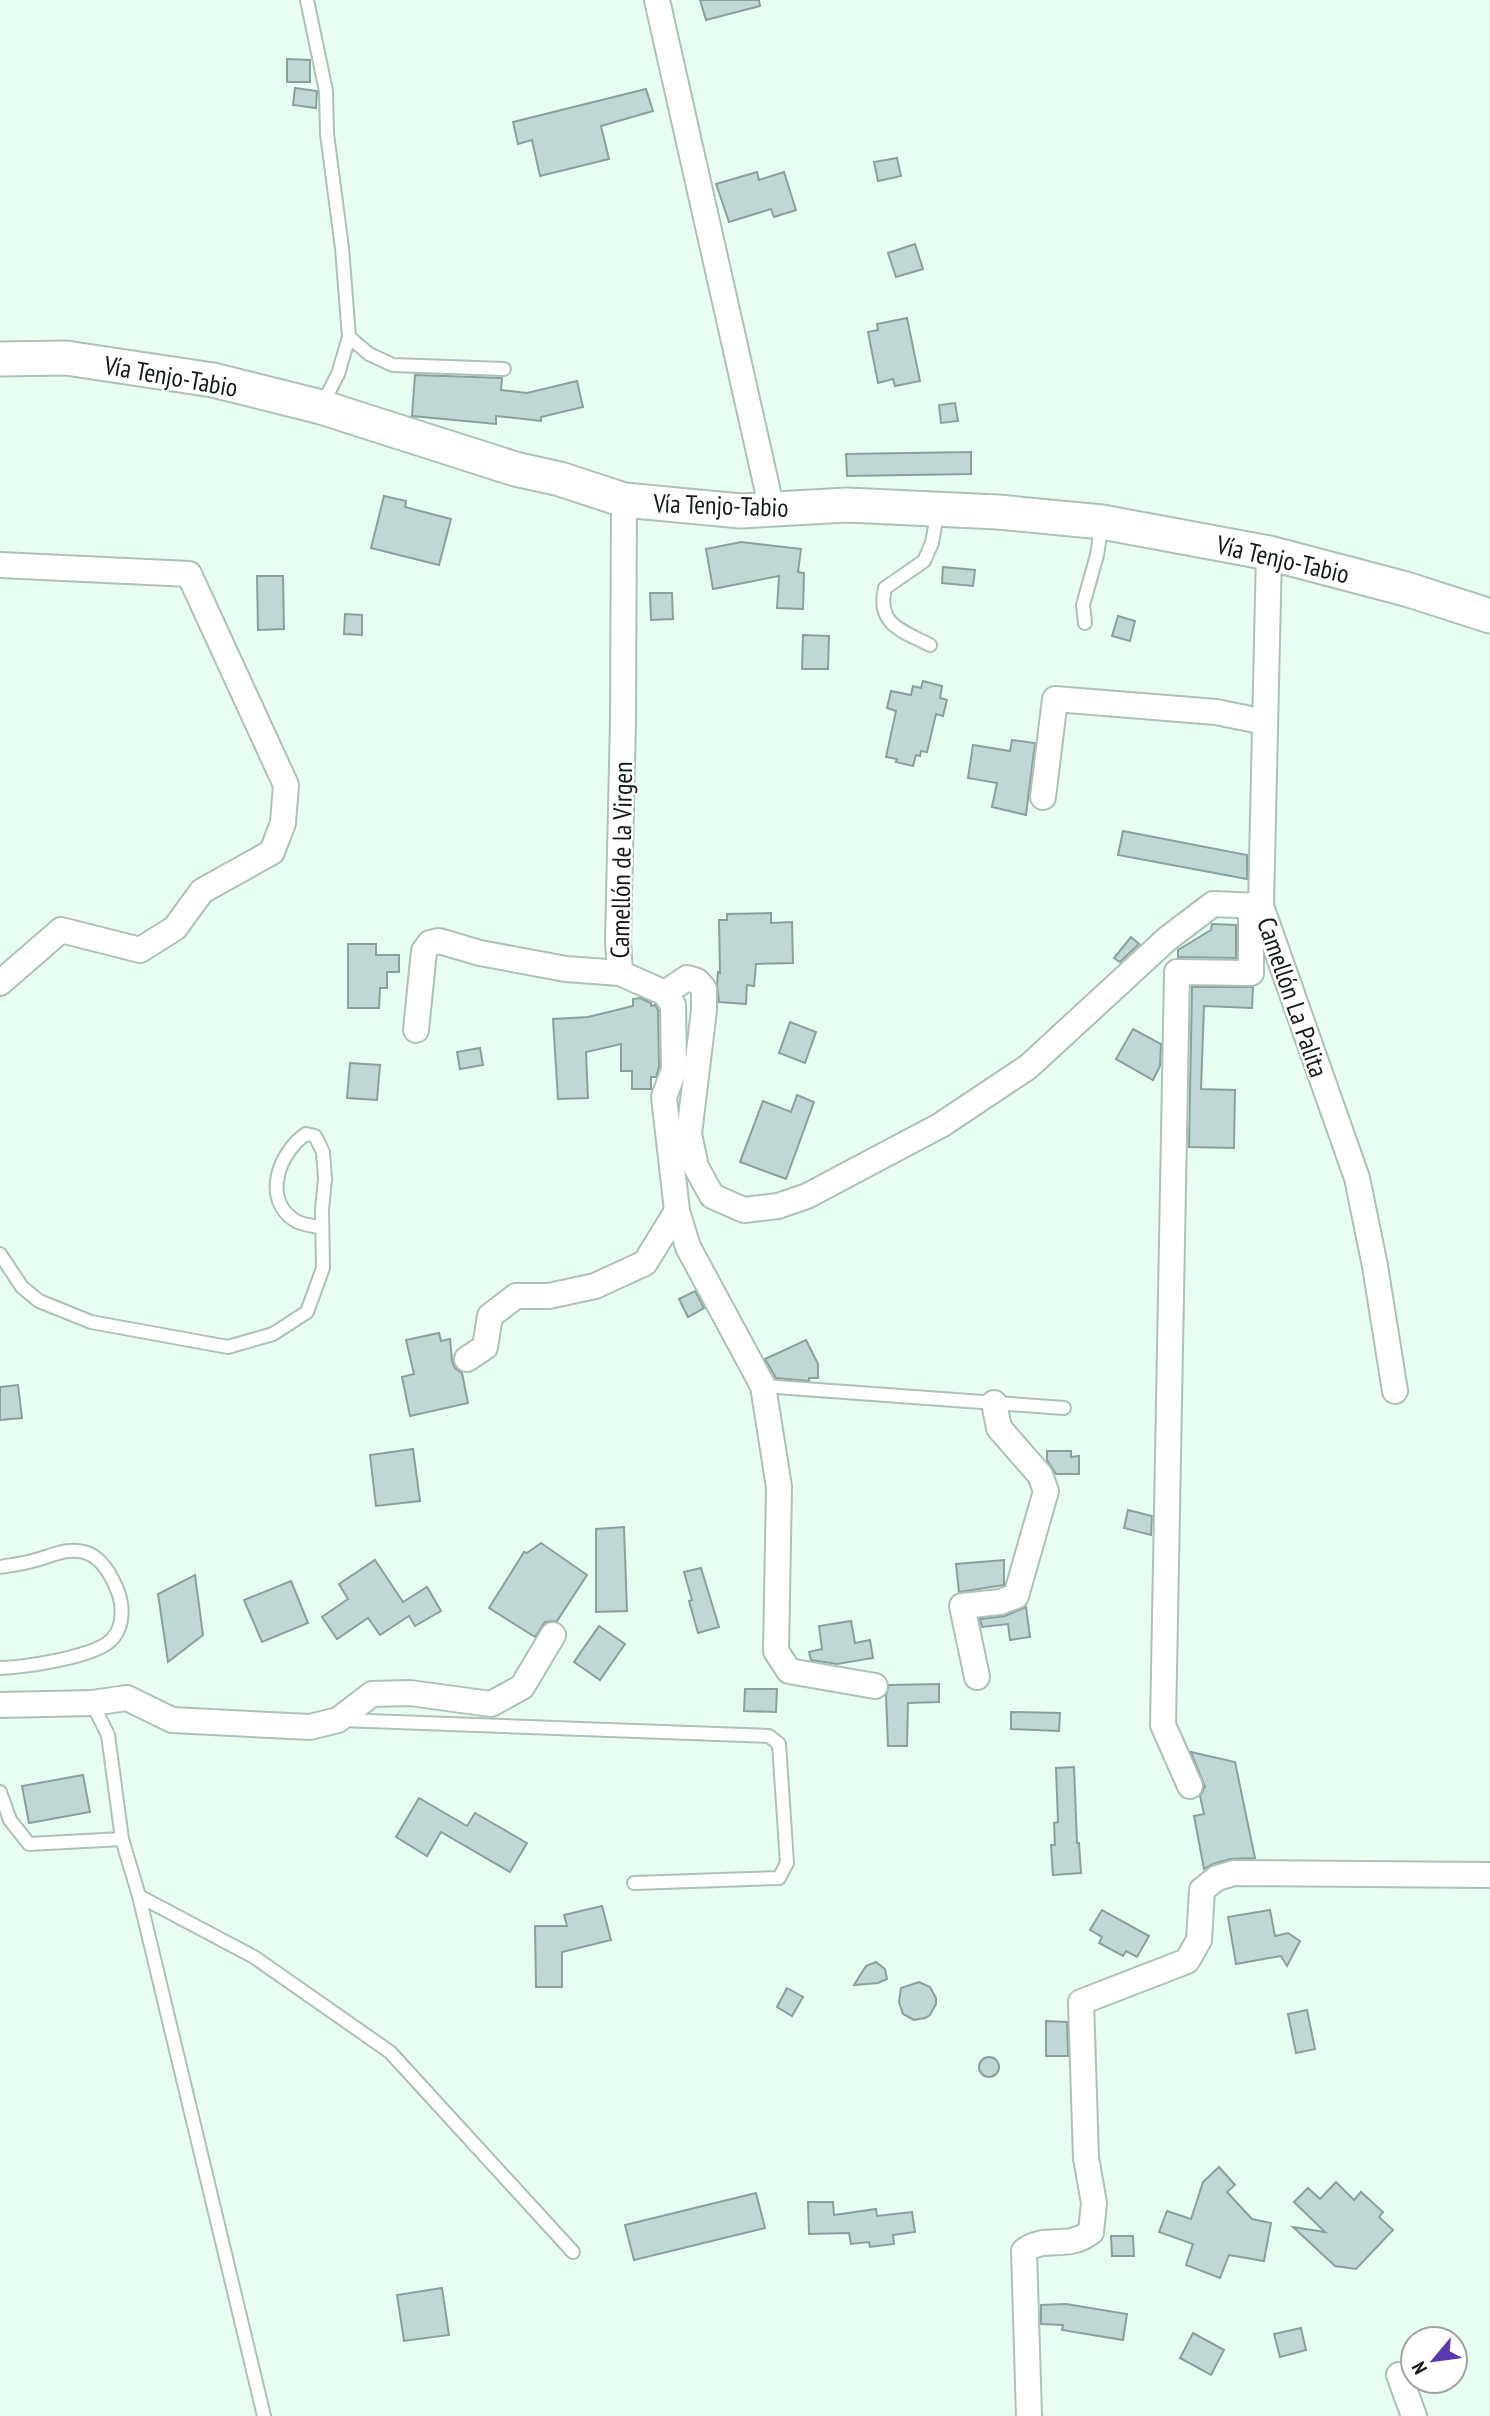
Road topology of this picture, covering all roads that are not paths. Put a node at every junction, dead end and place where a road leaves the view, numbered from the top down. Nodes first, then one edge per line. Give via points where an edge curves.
1 (307, 0) edge
2 (657, 0) edge
3 (349, 337) junction
4 (0, 359) edge
5 (504, 369) dead end
6 (321, 407) junction
7 (624, 500) junction
8 (938, 509) junction
9 (772, 510) junction
10 (1102, 522) junction
11 (1269, 553) junction
12 (0, 565) edge
13 (1490, 616) edge
14 (1085, 624) dead end
15 (930, 645) dead end
16 (1265, 722) junction
17 (1043, 797) dead end
18 (1256, 906) junction
19 (620, 974) junction
20 (0, 983) edge
21 (666, 993) junction
22 (416, 1030) dead end
23 (677, 1211) junction
24 (323, 1228) junction
25 (0, 1254) edge
26 (467, 1359) dead end
27 (763, 1386) junction
28 (1395, 1391) dead end
29 (994, 1403) junction
30 (1064, 1408) dead end
31 (0, 1567) edge
32 (553, 1635) dead end
33 (0, 1668) edge
34 (976, 1677) dead end
35 (875, 1686) dead end
36 (92, 1703) junction
37 (0, 1705) edge
38 (338, 1720) junction
39 (1190, 1786) dead end
40 (0, 1793) edge
41 (122, 1839) junction
42 (1490, 1875) edge
43 (634, 1883) dead end
44 (139, 1896) junction
45 (573, 2252) dead end
46 (1406, 2395) edge
47 (264, 2416) edge
48 (1029, 2416) edge
49 (1414, 2416) edge

1 - 3 lane via 326,91
2 - 9 street
3 - 5 lane via 369,354 393,365
3 - 6 lane via 338,374
4 - 6 main road, Vía Tenjo-Tabio via 66,358 213,380
6 - 7 main road, Vía Tenjo-Tabio
7 - 9 main road, Vía Tenjo-Tabio
7 - 19 street, Camellón de la Virgen
8 - 9 main road, Vía Tenjo-Tabio via 847,505
8 - 10 main road, Vía Tenjo-Tabio
8 - 15 lane via 924,561 885,589 882,602 884,614 898,628
10 - 11 main road, Vía Tenjo-Tabio
10 - 14 lane via 1083,605
11 - 13 main road, Vía Tenjo-Tabio
11 - 16 street, Camellón La Palita
12 - 20 street via 189,574 286,785 283,823 272,852 202,891 175,928 140,950 61,930
16 - 17 street via 1216,712 1055,699
16 - 18 street, Camellón La Palita
18 - 21 street via 1213,904 1167,939 1028,1067 941,1125 807,1196 778,1206 744,1210 712,1196 696,1167 689,1134 704,989 687,978
18 - 28 street, Camellón La Palita via 1357,1178
18 - 39 street via 1251,973 1177,972 1163,1725
19 - 21 street, Camellón de la Virgen
19 - 22 street via 566,969 439,941 430,943 424,951
21 - 23 street via 673,1005 674,1070 664,1097
23 - 26 street via 645,1263 594,1286 549,1296 516,1296 490,1315 485,1347
23 - 27 street via 688,1247
24 - 24 lane via 297,1222 278,1198 281,1164 306,1135 316,1136 323,1152
24 - 25 lane via 323,1268 307,1312 273,1334 228,1347 91,1322 38,1301 22,1287
27 - 29 lane
27 - 35 street via 779,1487 776,1651 789,1671
29 - 30 lane
29 - 34 street via 999,1428 1040,1475 1046,1491 1016,1596 962,1606
31 - 33 lane via 64,1550 85,1552 100,1561 121,1597 121,1617 113,1639 90,1652 27,1667
32 - 38 street via 522,1687 491,1704 410,1693 372,1694
36 - 37 street
36 - 38 street via 127,1698 172,1720 310,1727
36 - 41 lane via 108,1735
38 - 43 lane via 769,1736 779,1744 788,1863 779,1878
40 - 41 lane via 10,1819 29,1844
41 - 44 lane
42 - 48 street via 1234,1873 1217,1878 1202,1890 1199,1940 1187,1961 1081,2002 1086,2158 1094,2203 1091,2232 1079,2242 1033,2244 1024,2250
44 - 45 lane via 254,1957 390,2053
44 - 47 lane
46 - 49 street

